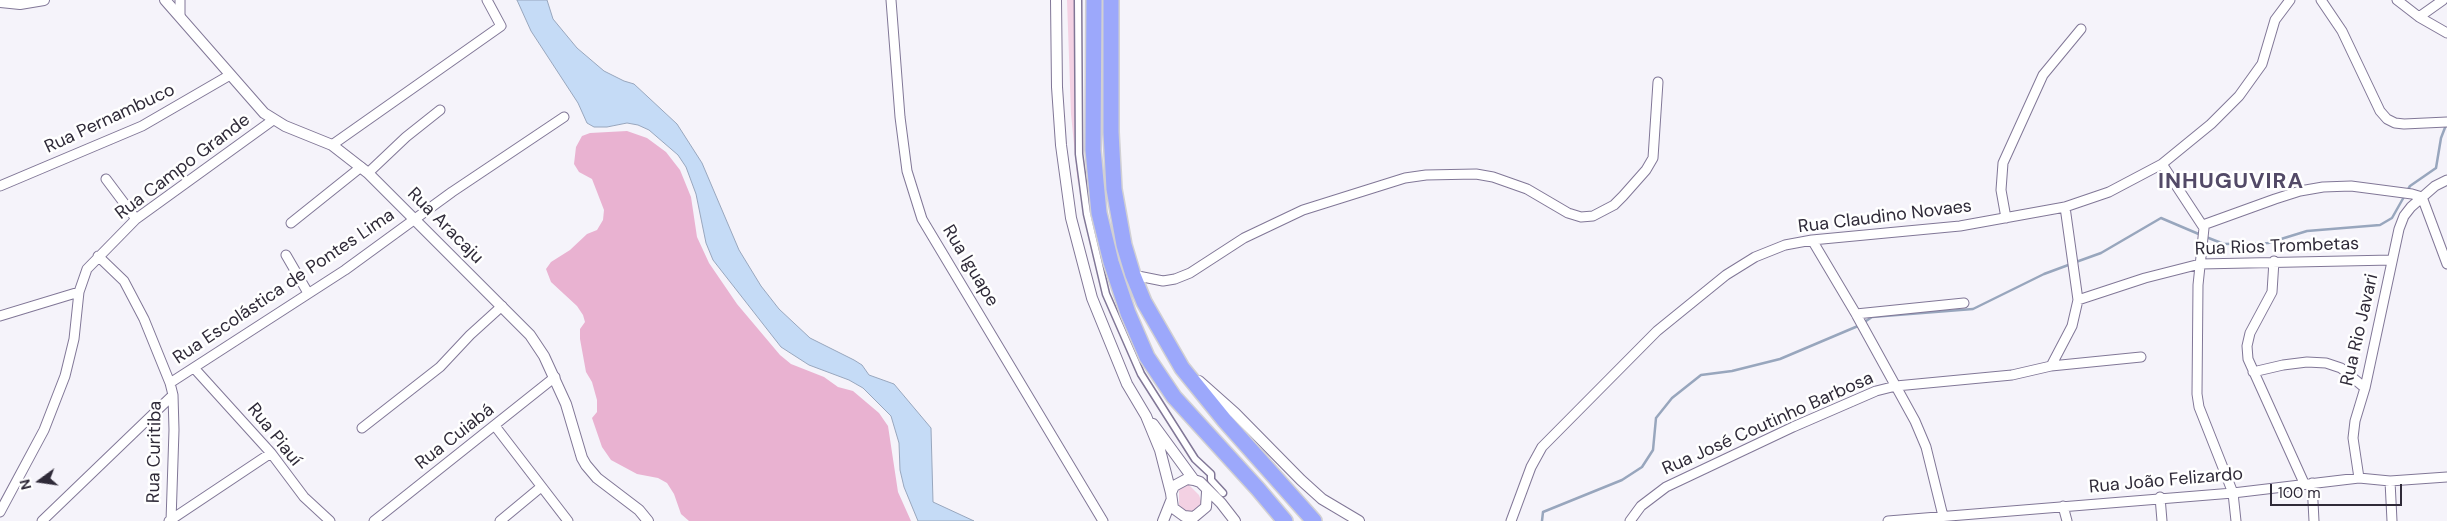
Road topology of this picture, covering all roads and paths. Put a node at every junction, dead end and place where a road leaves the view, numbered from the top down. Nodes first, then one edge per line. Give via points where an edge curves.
1 (44, 0) edge
2 (165, 0) edge
3 (180, 0) edge
4 (487, 0) edge
5 (891, 0) edge
6 (1056, 0) edge
7 (1078, 0) edge
8 (1094, 0) edge
9 (1111, 0) edge
10 (1115, 0) edge
11 (2290, 0) edge
12 (2321, 0) edge
13 (2397, 0) edge
14 (2443, 0) edge
15 (0, 2) edge
16 (180, 16) junction
17 (2419, 17) junction
18 (1111, 25) junction
19 (2081, 28) dead end
20 (2447, 33) edge
21 (230, 75) junction
22 (1658, 82) dead end
23 (440, 110) dead end
24 (564, 117) dead end
25 (273, 120) junction
26 (2442, 122) edge
27 (332, 145) junction
28 (2162, 164) junction
29 (364, 170) junction
30 (106, 179) dead end
31 (2447, 180) edge
32 (0, 186) edge
33 (2422, 197) junction
34 (2065, 207) junction
35 (415, 218) junction
36 (2006, 218) junction
37 (136, 220) junction
38 (292, 224) dead end
39 (2204, 228) junction
40 (1812, 240) junction
41 (286, 255) dead end
42 (98, 256) junction
43 (2392, 260) junction
44 (2274, 261) junction
45 (2200, 264) junction
46 (2447, 264) edge
47 (1134, 275) junction
48 (79, 292) junction
49 (308, 293) junction
50 (2078, 300) junction
51 (1964, 303) dead end
52 (502, 306) junction
53 (0, 316) edge
54 (1857, 316) junction
55 (2141, 357) dead end
56 (2051, 366) junction
57 (194, 368) junction
58 (1182, 368) junction
59 (2253, 372) junction
60 (555, 377) junction
61 (170, 383) junction
62 (1896, 386) junction
63 (2365, 388) junction
64 (173, 395) junction
65 (1146, 416) junction
66 (495, 426) junction
67 (362, 428) dead end
68 (270, 453) junction
69 (2447, 477) edge
70 (2359, 478) junction
71 (1194, 480) junction
72 (2390, 481) junction
73 (2308, 483) junction
74 (542, 487) junction
75 (1208, 492) junction
76 (1222, 493) dead end
77 (2233, 493) junction
78 (1171, 497) junction
79 (2160, 497) junction
80 (2063, 506) junction
81 (0, 512) edge
82 (1943, 516) junction
83 (1194, 519) edge
84 (170, 520) edge
85 (42, 521) edge
86 (330, 521) edge
87 (374, 521) edge
88 (500, 521) edge
89 (568, 521) edge
90 (648, 521) edge
91 (1103, 521) edge
92 (1163, 521) edge
93 (1235, 521) edge
94 (1285, 521) edge
95 (1314, 521) edge
96 (1359, 521) edge
97 (1511, 521) edge
98 (1630, 521) edge
99 (1888, 521) edge
100 (2066, 521) edge
101 (2162, 521) edge
102 (2236, 521) edge
103 (2314, 521) edge
104 (2392, 521) edge

1 - 15 street via 20,4
2 - 16 street, Rua Aracaju
3 - 16 street
4 - 27 street via 501,26
5 - 91 street, Rua Iguape via 907,171 922,219
6 - 65 street via 1060,135 1071,218 1085,275 1104,331 1127,384
7 - 76 street via 1079,154 1087,214 1106,294 1141,374 1190,451 1211,474 1211,480
8 - 94 highway via 1093,150 1099,213 1128,313 1147,357 1174,397
9 - 18 highway
10 - 18 highway
11 - 28 street, Rua Claudino Novaes via 2275,20 2262,64 2253,79 2211,124
12 - 26 street via 2342,31 2380,112 2395,123
13 - 17 street
14 - 17 street
16 - 21 street, Rua Aracaju
17 - 20 street
18 - 47 highway via 1114,189 1124,245
19 - 36 street via 2043,76 2003,163 2000,190
21 - 25 street, Rua Aracaju
21 - 32 street, Rua Pernambuco via 142,126
22 - 47 street via 1653,158 1614,205 1593,216 1568,213 1527,189 1493,177 1426,175 1405,178 1303,210 1244,238 1175,280
23 - 29 street
24 - 35 street, Rua Escolástica de Pontes Lima
25 - 27 street, Rua Aracaju
25 - 37 street, Rua Campo Grande
27 - 29 street, Rua Aracaju
28 - 34 street, Rua Claudino Novaes via 2109,192
28 - 39 street
29 - 35 street, Rua Aracaju
29 - 38 street
30 - 37 street
31 - 33 street, Rua Rio Javari
33 - 39 street via 2352,186 2300,190
33 - 43 street, Rua Rio Javari via 2404,216
33 - 46 street
34 - 36 street, Rua Claudino Novaes
34 - 50 street
35 - 49 street, Rua Escolástica de Pontes Lima
35 - 52 street, Rua Aracaju
36 - 40 street, Rua Claudino Novaes via 1960,226
37 - 42 street, Rua Campo Grande
39 - 45 street
40 - 54 street
40 - 97 street, Rua Claudino Novaes via 1755,257 1726,275 1657,331 1542,447
41 - 49 street
42 - 48 street, Rua Campo Grande via 87,269
42 - 61 street, Rua Curitiba via 124,281 144,318
43 - 44 street, Rua Rios Trombetas
43 - 63 street, Rua Rio Javari
44 - 45 street, Rua Rios Trombetas
44 - 59 street via 2272,292 2250,333 2248,359
45 - 50 street, Rua Rios Trombetas
45 - 77 street via 2197,394 2199,407
47 - 58 highway via 1144,302
48 - 53 street
48 - 81 street, Rua Campo Grande via 74,339 65,376 44,430
49 - 57 street, Rua Escolástica de Pontes Lima
50 - 56 street via 2072,326
51 - 54 street
52 - 60 street, Rua Aracaju via 530,334
52 - 67 street via 440,367
54 - 62 street
55 - 56 street, Rua José Coutinho Barbosa
56 - 62 street, Rua José Coutinho Barbosa via 1980,379
57 - 61 street, Rua Escolástica de Pontes Lima
57 - 68 street, Rua Piauí
58 - 95 highway
58 - 96 street via 1215,394 1308,487
59 - 63 street via 2283,364 2326,363 2341,368
59 - 73 street
60 - 66 street, Rua Cuiabá
60 - 90 street, Rua Aracaju via 586,465
61 - 64 street, Rua Curitiba
62 - 82 street via 1926,447
62 - 98 street, Rua José Coutinho Barbosa via 1845,403 1683,478 1641,506
63 - 70 street, Rua Rio Javari via 2353,438
64 - 84 street, Rua Curitiba
64 - 85 street
65 - 71 street
65 - 78 street via 1160,450
66 - 74 street
66 - 87 street, Rua Cuiabá
68 - 84 street
68 - 86 street, Rua Piauí via 304,497
69 - 72 street, Rua João Felizardo
70 - 72 street, Rua João Felizardo
70 - 73 street, Rua João Felizardo
71 - 75 street
71 - 78 street via 1180,482
72 - 104 street
73 - 77 street, Rua João Felizardo
73 - 103 street
74 - 88 street
74 - 89 street
75 - 83 street via 1206,507
75 - 93 street
77 - 79 street, Rua João Felizardo
77 - 102 street
78 - 83 street via 1178,513
78 - 92 street
79 - 80 street, Rua João Felizardo
79 - 101 street
80 - 82 street, Rua João Felizardo
80 - 100 street
82 - 99 street, Rua João Felizardo

